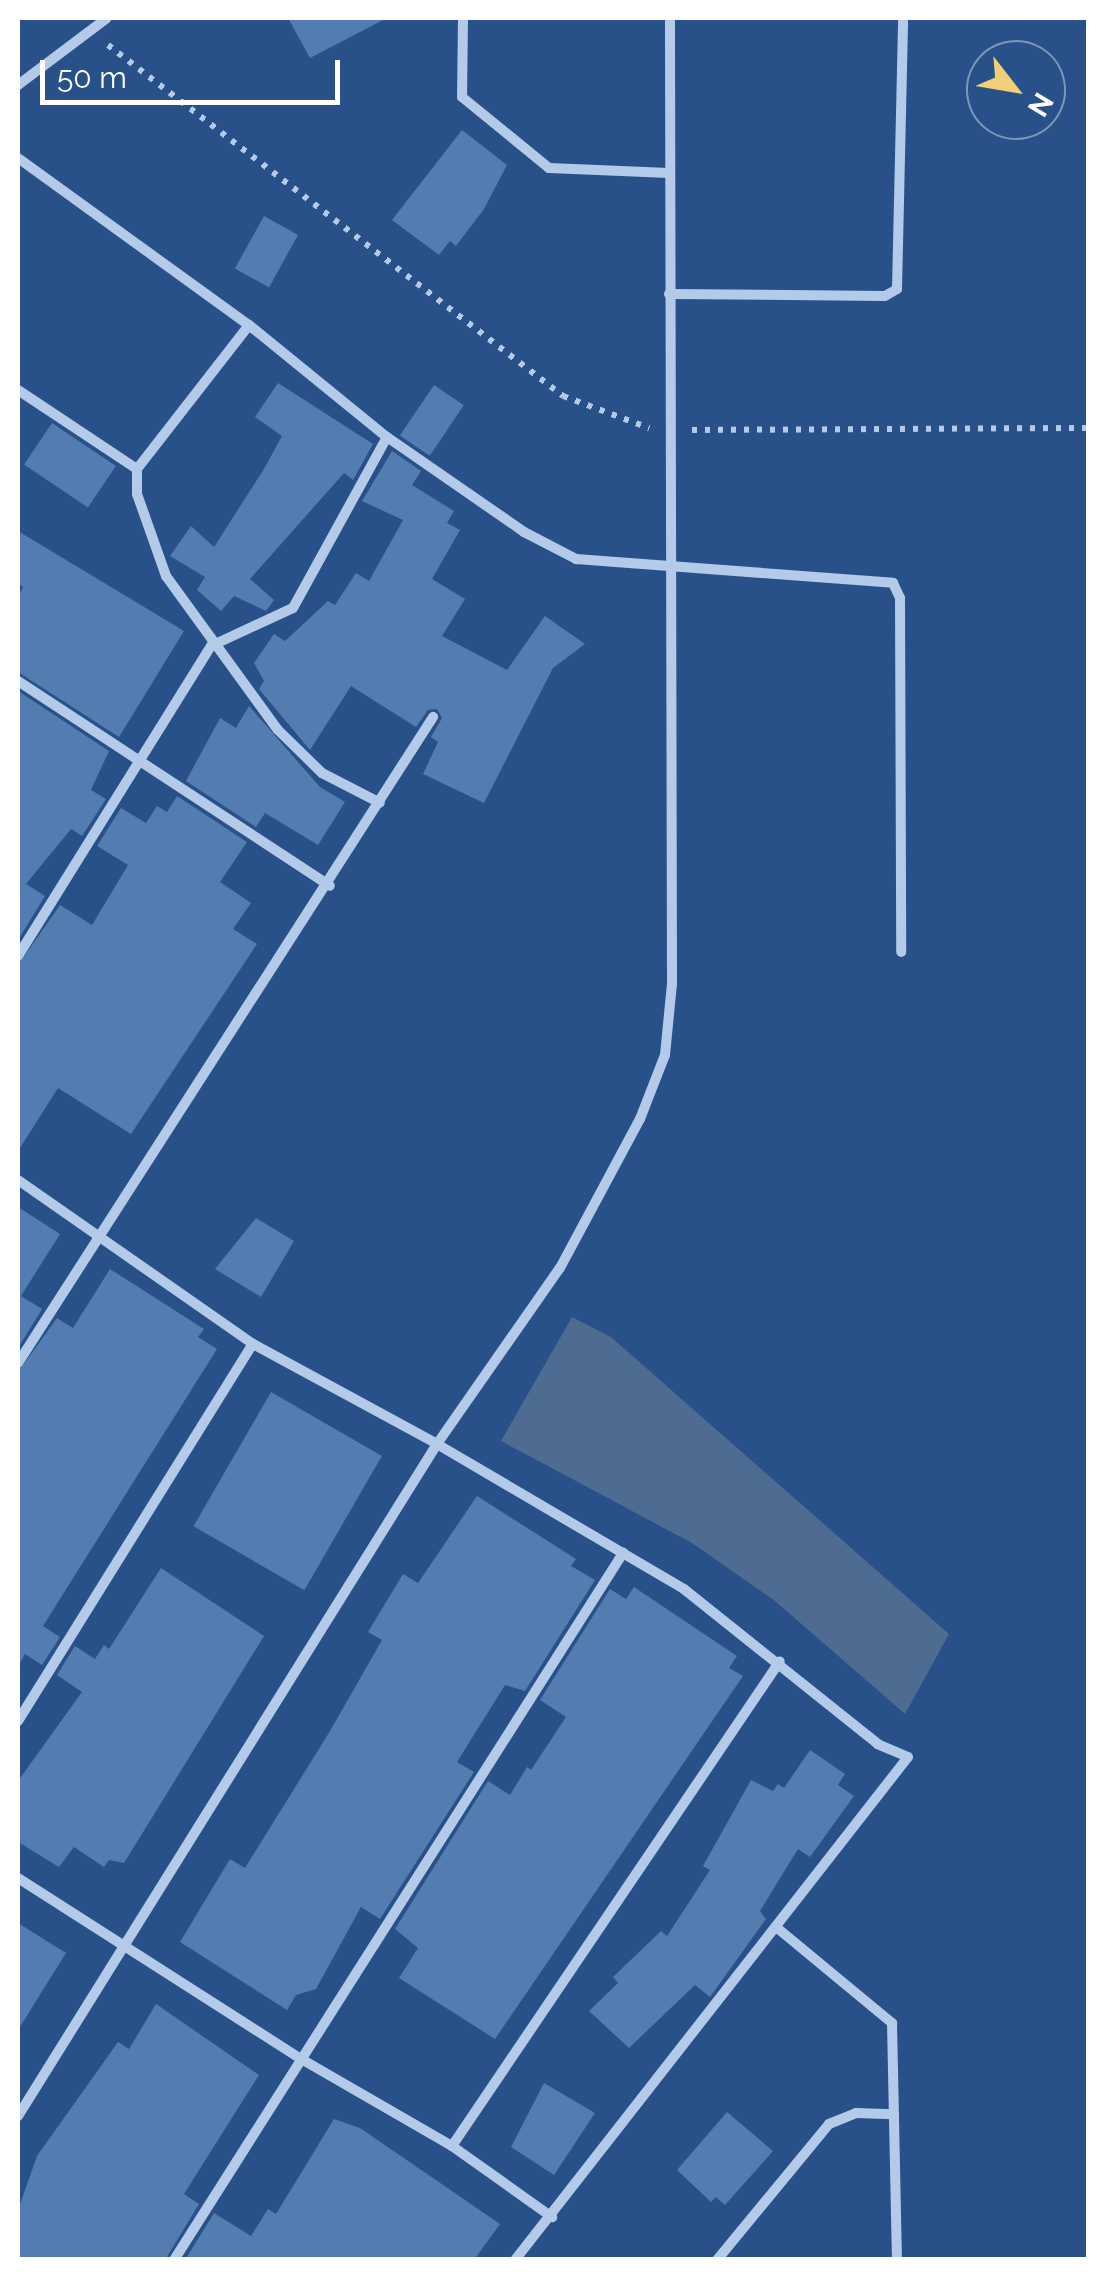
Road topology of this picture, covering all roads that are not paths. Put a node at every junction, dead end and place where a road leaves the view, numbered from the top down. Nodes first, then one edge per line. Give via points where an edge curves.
1 (107, 18) edge
2 (462, 18) edge
3 (670, 18) edge
4 (904, 18) edge
5 (18, 85) edge
6 (18, 158) edge
7 (669, 173) junction
8 (670, 294) junction
9 (249, 325) junction
10 (18, 392) edge
11 (387, 437) junction
12 (138, 468) junction
13 (668, 570) junction
14 (218, 644) junction
15 (18, 681) edge
16 (433, 718) dead end
17 (142, 760) junction
18 (380, 803) junction
19 (330, 886) junction
20 (901, 952) dead end
21 (18, 956) edge
22 (18, 1180) edge
23 (99, 1232) junction
24 (253, 1344) junction
25 (18, 1363) edge
26 (436, 1444) junction
27 (623, 1553) junction
28 (780, 1661) junction
29 (18, 1721) edge
30 (18, 1878) edge
31 (776, 1928) junction
32 (126, 1947) junction
33 (303, 2060) junction
34 (894, 2114) junction
35 (18, 2116) edge
36 (452, 2146) junction
37 (552, 2216) junction
38 (174, 2260) edge
39 (515, 2260) edge
40 (717, 2260) edge
41 (897, 2260) edge

1 - 5 street
2 - 7 street via 462,97 549,168
3 - 7 street
4 - 8 street via 897,288 885,296
6 - 9 street
7 - 8 street
8 - 13 street
9 - 11 street
9 - 12 street
10 - 12 street
11 - 13 street via 524,532 576,559
11 - 14 street via 293,608
12 - 14 street via 137,494 166,576
13 - 20 street via 893,583 900,598
13 - 26 street via 672,984 666,1055 640,1119 560,1268
14 - 17 street
14 - 18 street via 306,760
15 - 17 street
16 - 18 street
17 - 19 street
17 - 21 street
18 - 19 street
19 - 23 street
22 - 23 street
23 - 24 street
23 - 25 street
24 - 26 street
24 - 29 street
26 - 27 street
26 - 32 street
27 - 28 street
27 - 33 street
28 - 31 street via 878,1744 908,1757
28 - 36 street
30 - 32 street
31 - 34 street via 892,2023
31 - 37 street
32 - 33 street
32 - 35 street
33 - 36 street
33 - 38 street
34 - 40 street via 856,2112 829,2124
34 - 41 street
36 - 37 street
37 - 39 street

